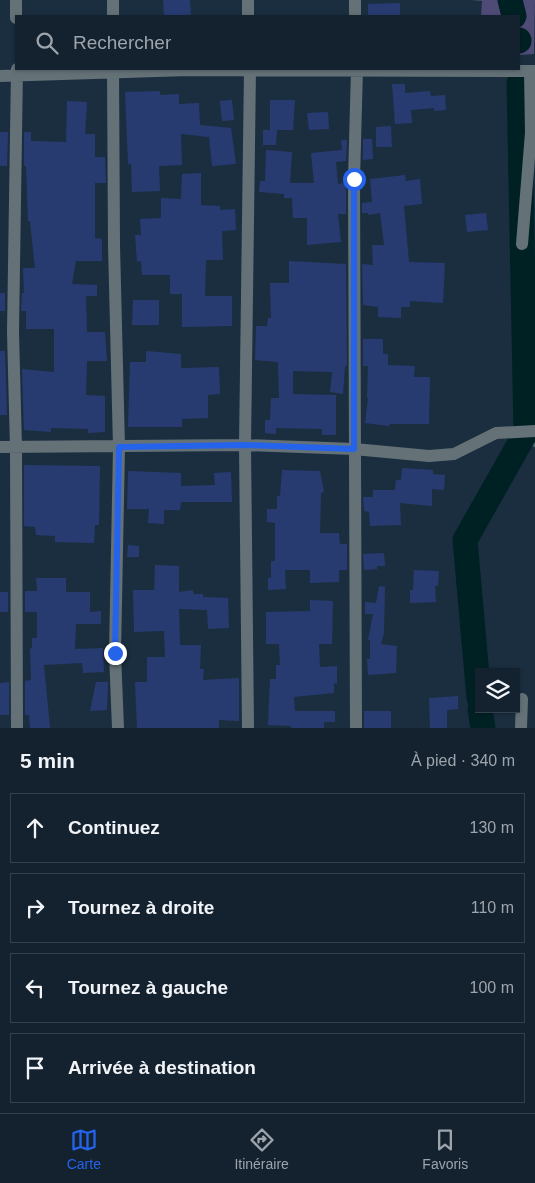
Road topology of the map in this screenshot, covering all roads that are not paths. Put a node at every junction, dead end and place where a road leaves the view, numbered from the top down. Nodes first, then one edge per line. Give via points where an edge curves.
1 (16, 0) edge
2 (113, 0) edge
3 (248, 0) edge
4 (355, 0) edge
5 (16, 15) edge
6 (113, 15) edge
7 (248, 15) edge
8 (355, 15) edge
9 (113, 70) edge
10 (250, 70) edge
11 (358, 70) edge
12 (446, 70) edge
13 (533, 71) edge
14 (17, 72) edge
15 (0, 76) edge
16 (522, 244) dead end
17 (535, 431) edge
18 (245, 445) junction
19 (0, 447) edge
20 (119, 447) junction
21 (16, 448) junction
22 (354, 449) junction
23 (522, 699) dead end
24 (16, 728) edge
25 (118, 728) edge
26 (248, 728) edge
27 (356, 728) edge
28 (521, 728) edge

1 - 5 street
2 - 6 street
3 - 7 street
4 - 8 street
9 - 10 street
9 - 14 street
9 - 20 street
10 - 18 street
11 - 22 street via 354,179
12 - 13 street
13 - 16 street
14 - 15 street
14 - 21 street via 13,332
17 - 22 street via 496,433 446,455
18 - 20 street
18 - 22 street
18 - 26 street
19 - 21 street
20 - 21 street
20 - 25 street via 115,653
21 - 24 street
22 - 27 street
23 - 28 street

